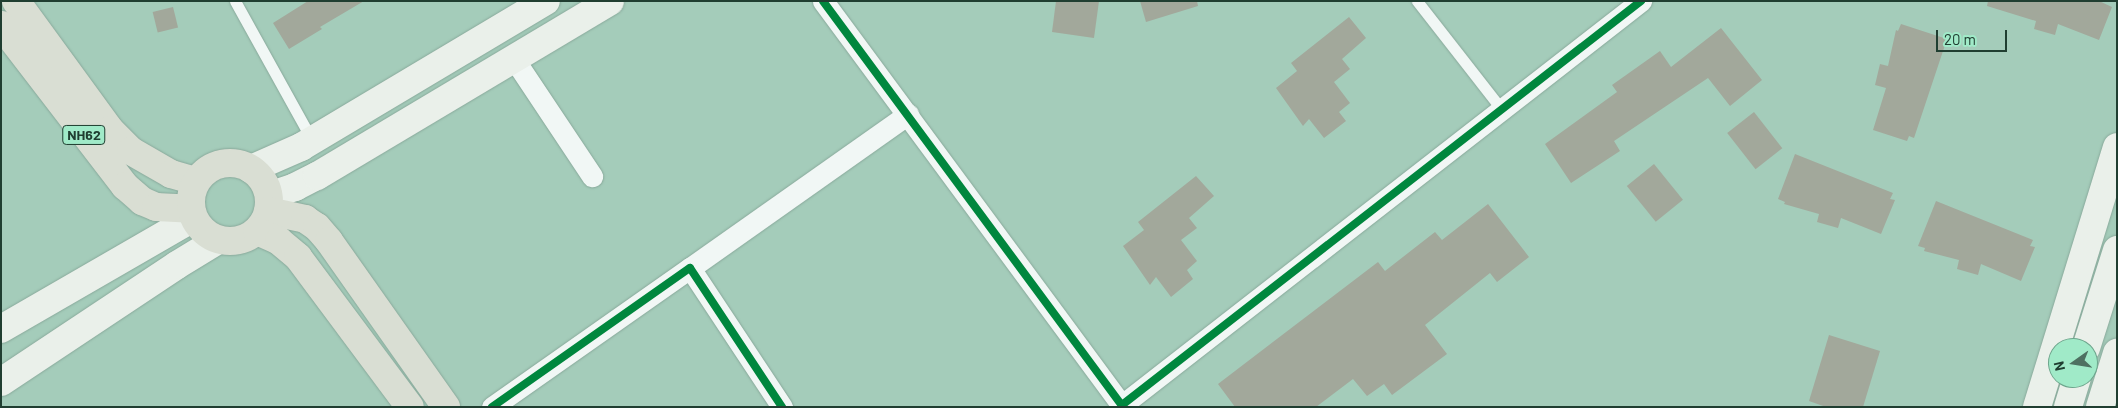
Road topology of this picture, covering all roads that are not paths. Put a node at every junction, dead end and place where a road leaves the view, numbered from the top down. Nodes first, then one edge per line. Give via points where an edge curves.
1 (16, 1) edge
2 (235, 1) edge
3 (546, 1) edge
4 (823, 1) edge
5 (1417, 1) edge
6 (1641, 1) edge
7 (593, 6) edge
8 (1, 25) edge
9 (514, 59) junction
10 (1503, 111) junction
11 (908, 114) junction
12 (312, 140) junction
13 (2117, 147) edge
14 (251, 169) junction
15 (592, 176) dead end
16 (196, 181) junction
17 (192, 213) junction
18 (265, 213) junction
19 (218, 240) junction
20 (2117, 250) edge
21 (690, 268) junction
22 (1, 329) edge
23 (2089, 338) edge
24 (2117, 353) edge
25 (1, 382) edge
26 (2074, 388) edge
27 (1123, 406) edge
28 (410, 407) edge
29 (446, 407) edge
30 (492, 407) edge
31 (782, 407) edge
32 (2038, 407) edge
33 (2068, 407) edge
34 (2100, 407) edge

1 - 16 highway, NH62 via 110,130 131,151 171,174
2 - 12 lane
3 - 12 street
4 - 11 street
5 - 10 lane
6 - 10 street
7 - 9 street
8 - 17 highway, NH62 via 125,186 142,201 156,207
9 - 15 street
9 - 18 street via 296,187
10 - 27 street via 1456,144
11 - 21 street
11 - 27 street
12 - 14 street
13 - 32 street
14 - 16 highway via 236,163 221,164 207,170
14 - 18 highway via 262,180
16 - 17 highway via 191,194
17 - 19 highway via 203,232
17 - 22 street
18 - 19 highway via 246,239
18 - 28 highway via 279,241 298,257
18 - 29 highway via 305,219 317,227
19 - 25 street
20 - 23 street
21 - 30 street
21 - 31 street
24 - 34 street
26 - 33 street

